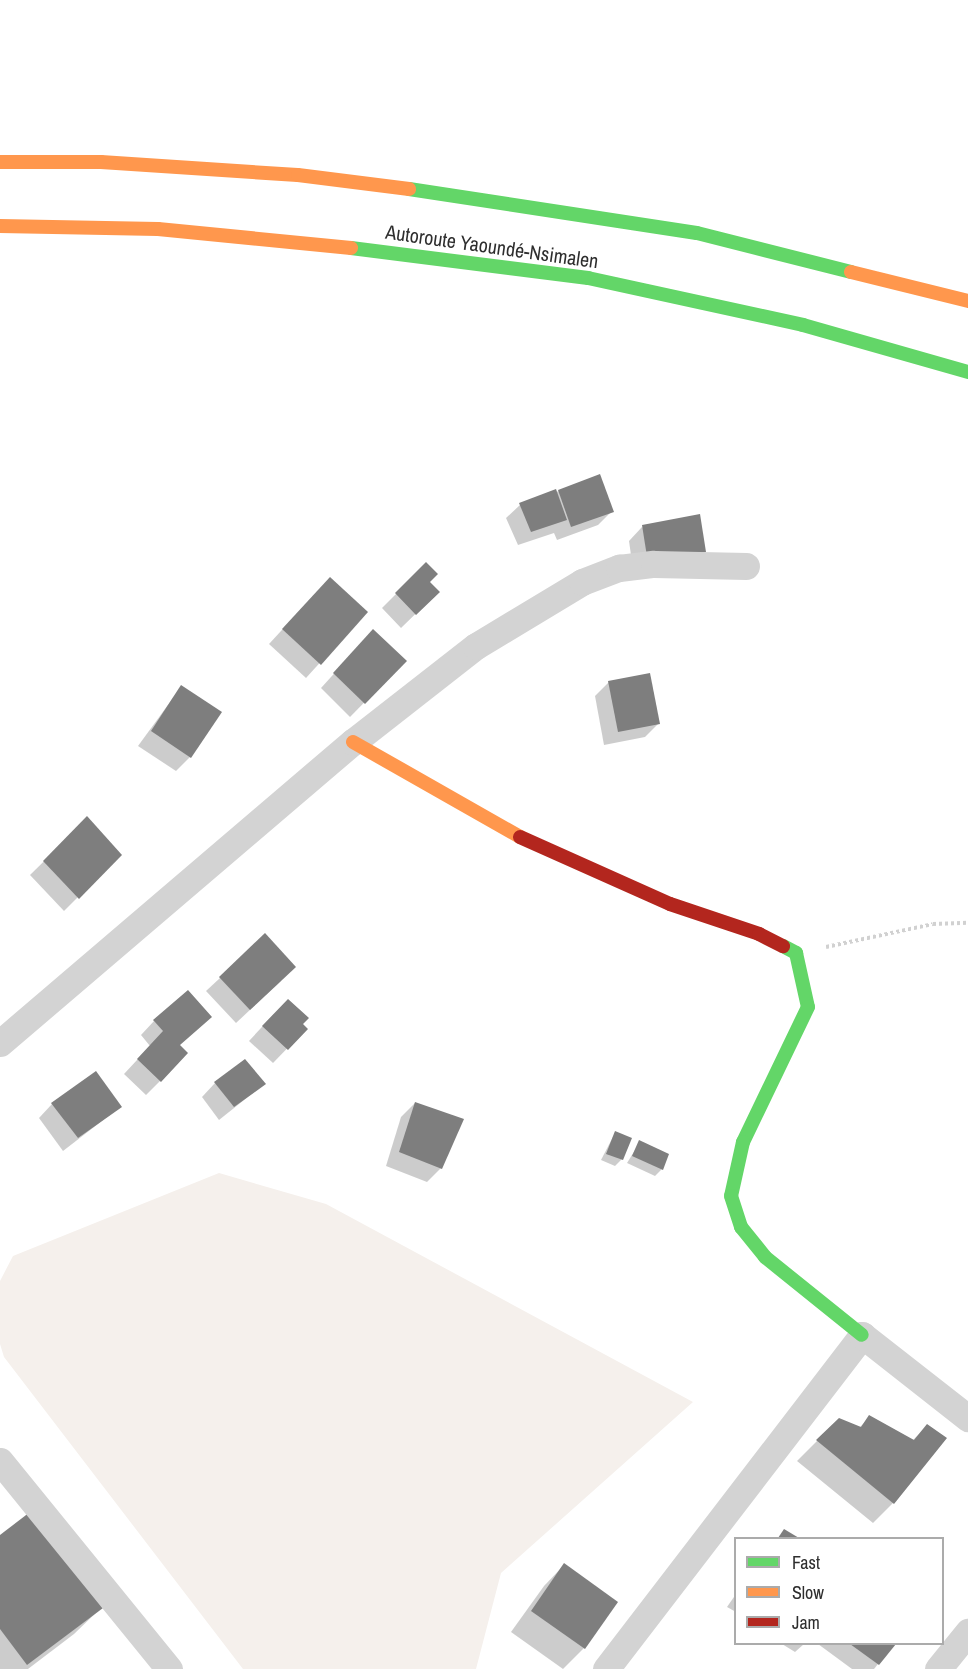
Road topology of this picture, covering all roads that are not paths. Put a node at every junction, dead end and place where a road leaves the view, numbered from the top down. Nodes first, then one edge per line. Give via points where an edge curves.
1 (0, 162) edge
2 (0, 226) edge
3 (968, 301) edge
4 (968, 372) edge
5 (746, 566) dead end
6 (353, 741) junction
7 (0, 1043) edge
8 (862, 1335) junction
9 (968, 1418) edge
10 (0, 1461) edge
11 (968, 1632) edge
12 (169, 1669) edge
13 (606, 1669) edge
14 (938, 1669) edge

1 - 3 main road via 101,162 298,175 503,201 697,233
2 - 4 main road, Autoroute Yaoundé-Nsimalen via 159,229 366,249 588,278 803,325
5 - 6 street via 654,564 619,568 582,582 476,646
6 - 7 street
6 - 8 main road via 515,835 670,904 759,934 796,953 808,1007 743,1142 731,1196 741,1227 765,1257
8 - 9 street
8 - 13 street
10 - 12 street
11 - 14 street

